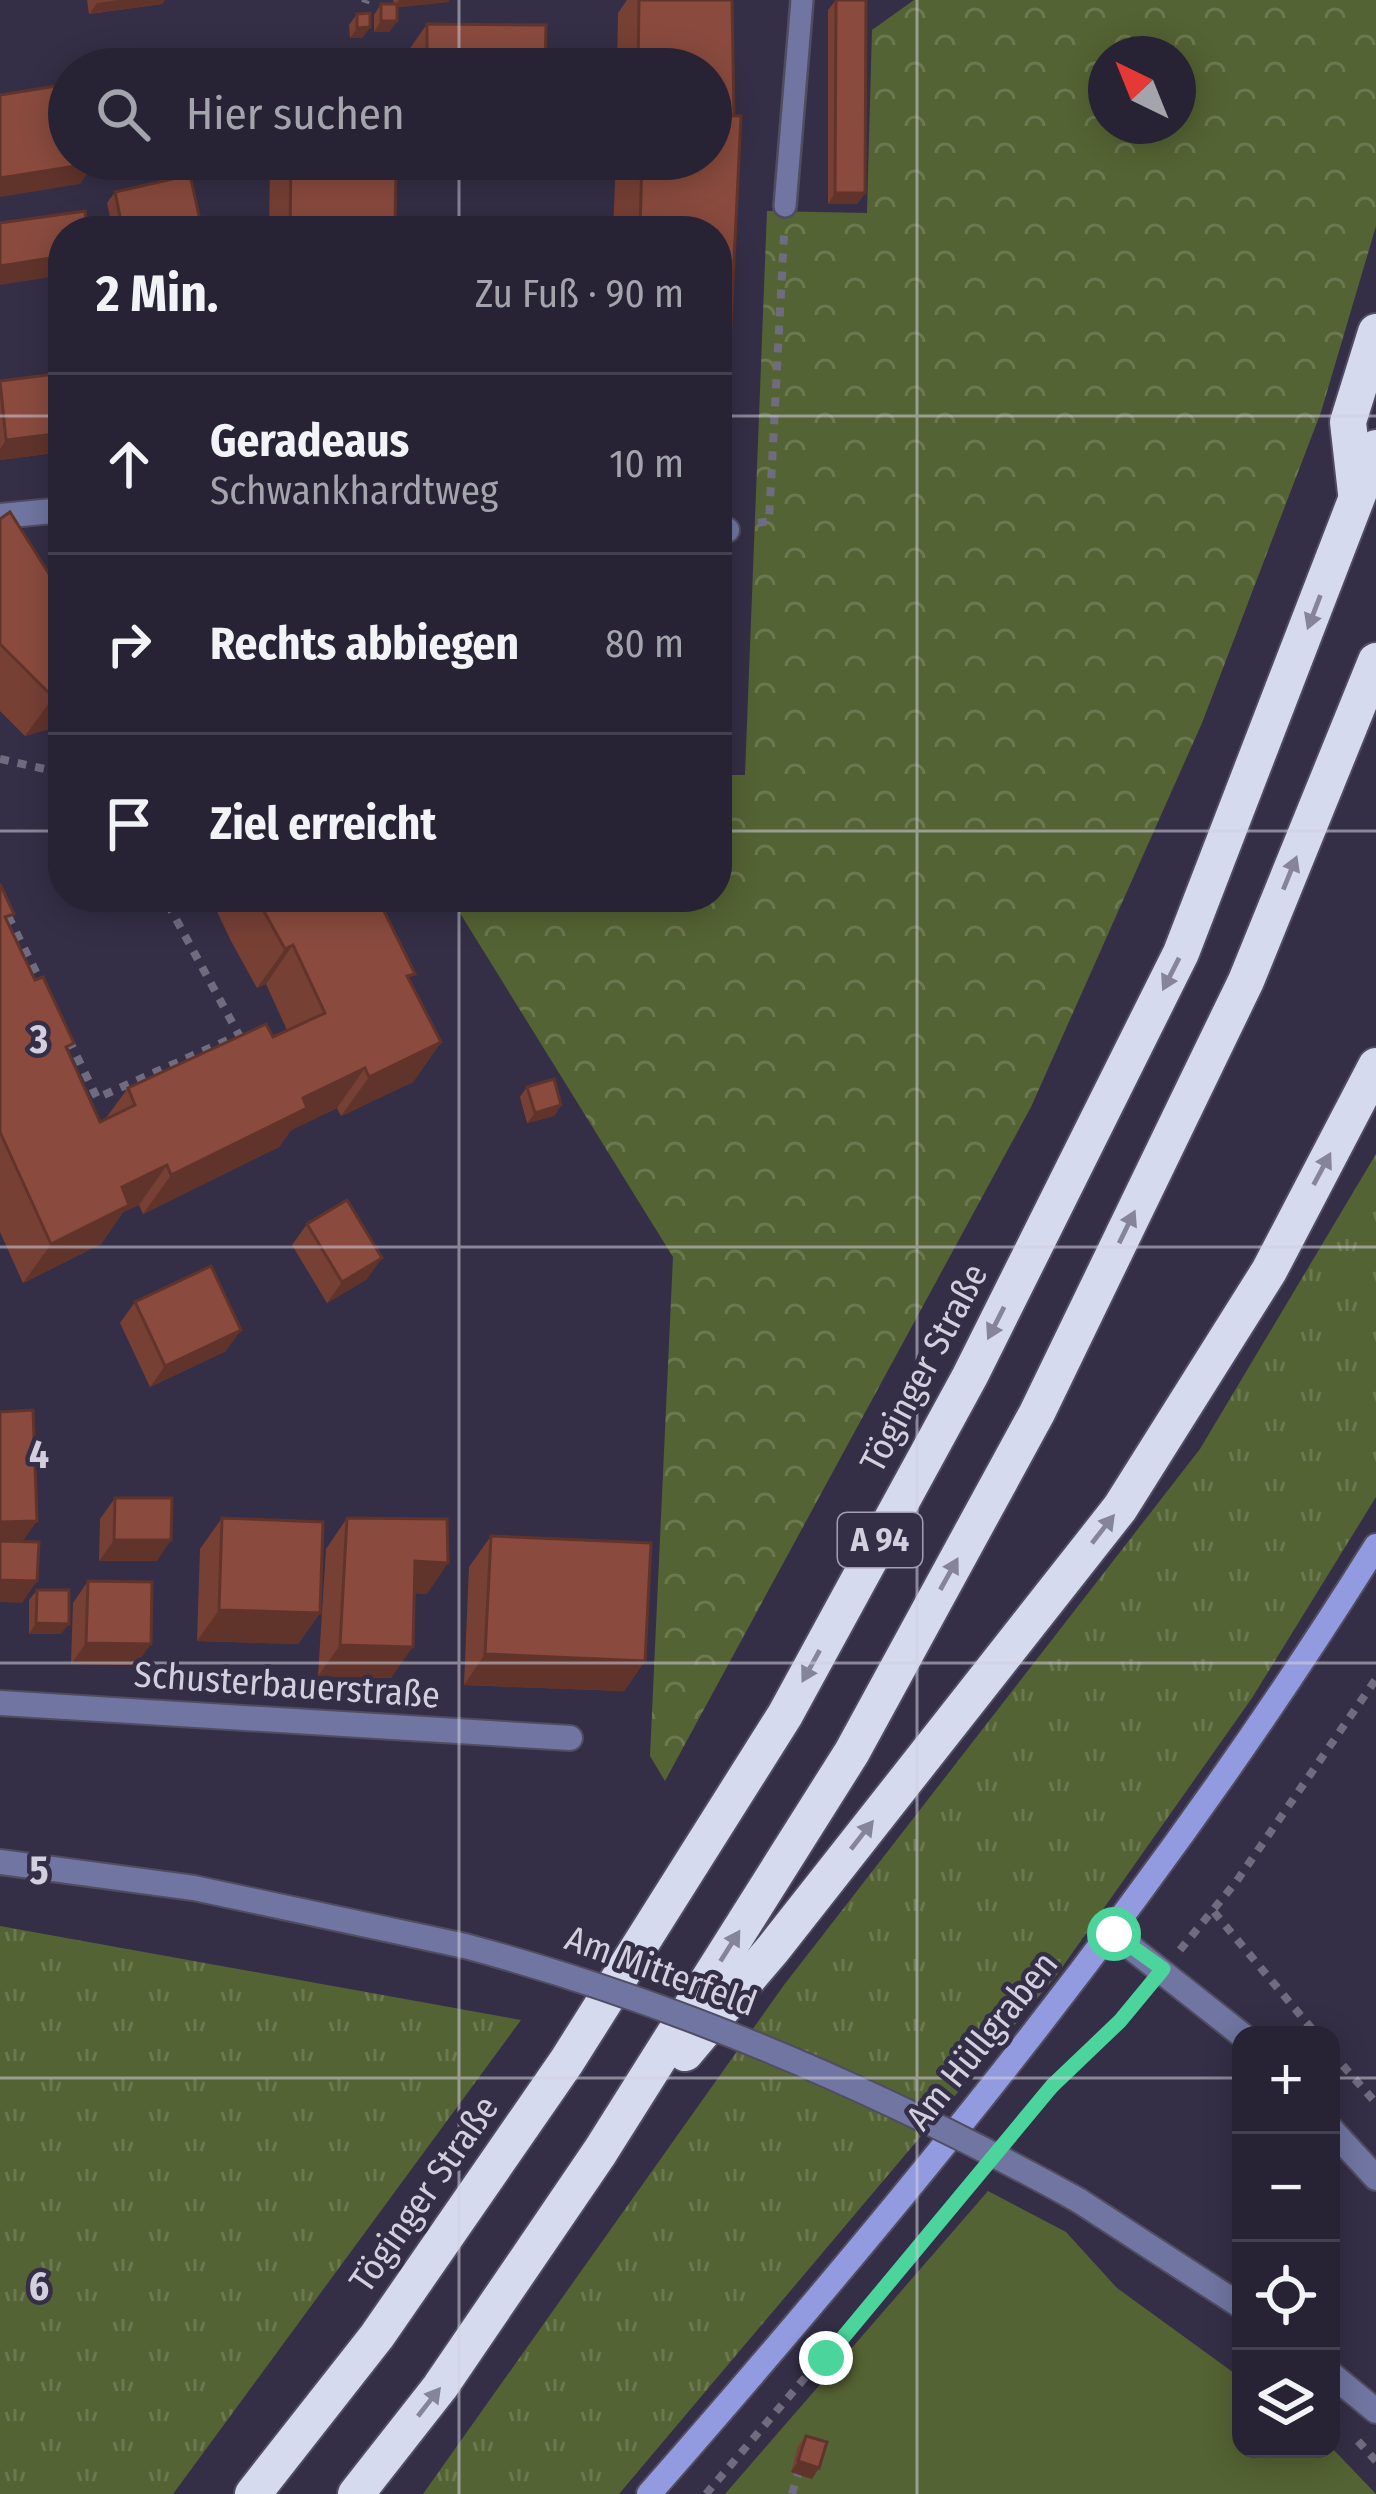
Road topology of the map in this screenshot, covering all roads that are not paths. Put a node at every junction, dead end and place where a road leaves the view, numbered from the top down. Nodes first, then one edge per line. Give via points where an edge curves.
1 (802, 0) edge
2 (785, 206) road end
3 (1376, 332) edge
4 (1376, 448) edge
5 (1357, 502) junction
6 (48, 511) edge
7 (0, 516) edge
8 (1376, 661) edge
9 (1376, 1066) edge
10 (1376, 1546) edge
11 (0, 1703) edge
12 (570, 1738) dead end
13 (0, 1862) edge
14 (1114, 1934) junction
15 (1232, 2027) edge
16 (1336, 2134) edge
17 (601, 2152) junction
18 (1376, 2178) edge
19 (1232, 2300) edge
20 (1340, 2381) edge
21 (1376, 2411) edge
22 (254, 2494) edge
23 (356, 2494) edge
24 (649, 2494) edge

1 - 2 lane
3 - 5 highway via 1348,422
4 - 5 highway, Töginger Straße / A 94
5 -> 22 highway, Töginger Straße / A 94 via 1181,953 970,1376 785,1715 567,2061 377,2336
6 - 7 street
17 -> 8 highway, A 94 via 852,1752 1037,1413 1246,981
17 -> 9 highway via 773,1949 1120,1508 1268,1271
10 - 14 main road, Am Hüllgraben via 1271,1714
11 - 12 street, Schusterbauerstraße
13 - 19 street, Am Mitterfeld, bridge via 194,1888 465,1946 592,1983 732,2033 934,2122 1078,2200
14 - 15 street
14 - 24 main road, Am Hüllgraben
16 - 18 street
23 -> 17 highway, A 94
20 - 21 street

